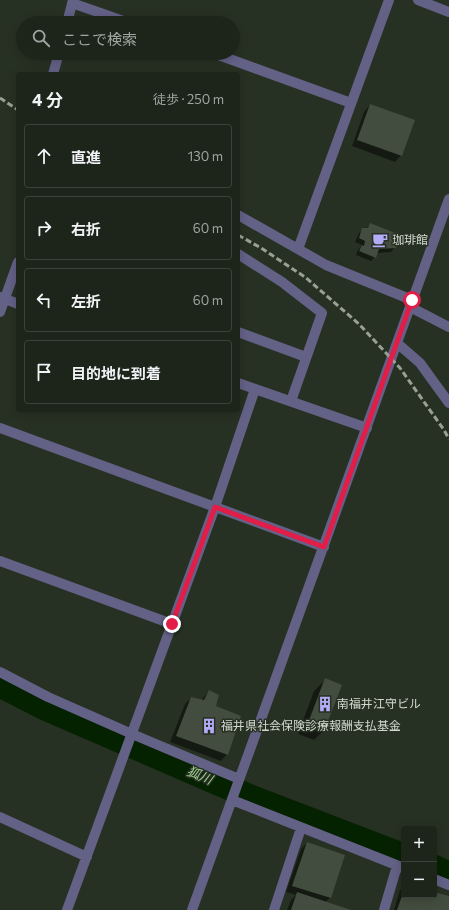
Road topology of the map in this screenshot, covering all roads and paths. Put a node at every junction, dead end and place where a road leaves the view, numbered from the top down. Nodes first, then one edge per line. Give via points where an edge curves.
1 (389, 0) edge
2 (418, 0) edge
3 (73, 1) edge
4 (449, 12) edge
5 (69, 16) edge
6 (111, 16) edge
7 (57, 60) edge
8 (232, 60) edge
9 (54, 72) edge
10 (351, 103) junction
11 (449, 199) edge
12 (240, 216) edge
13 (298, 249) junction
14 (240, 255) edge
15 (16, 266) edge
16 (2, 298) edge
17 (16, 303) edge
18 (411, 303) junction
19 (0, 312) edge
20 (449, 327) edge
21 (240, 333) edge
22 (397, 343) junction
23 (306, 357) junction
24 (240, 384) edge
25 (255, 389) junction
26 (290, 401) junction
27 (449, 403) edge
28 (0, 428) edge
29 (367, 428) junction
30 (215, 507) junction
31 (324, 547) junction
32 (0, 561) edge
33 (172, 624) junction
34 (0, 672) edge
35 (131, 736) junction
36 (236, 789) junction
37 (0, 817) edge
38 (301, 828) junction
39 (87, 857) junction
40 (401, 867) edge
41 (437, 881) edge
42 (449, 885) edge
43 (67, 910) edge
44 (192, 910) edge
45 (274, 910) edge
46 (384, 910) edge

1 - 10 street
2 - 4 street
3 - 5 street
3 - 6 street
7 - 9 street
8 - 10 street
10 - 13 street
11 - 18 street
12 - 13 street
13 - 18 street via 326,265
14 - 23 street via 282,282 322,313
15 - 16 street
16 - 17 street
16 - 19 street
18 - 20 street
18 - 22 street
21 - 23 street
22 - 27 street via 420,363
22 - 29 street
23 - 26 street
24 - 25 street
25 - 26 street
25 - 30 street
26 - 29 street
28 - 30 street
29 - 31 street
30 - 31 street
30 - 33 street
31 - 36 street
32 - 33 street
33 - 35 street
34 - 35 street
35 - 36 street
35 - 39 street
36 - 38 street
36 - 44 street
37 - 39 street
38 - 40 street
38 - 45 street
39 - 43 street
40 - 46 street
41 - 42 street

